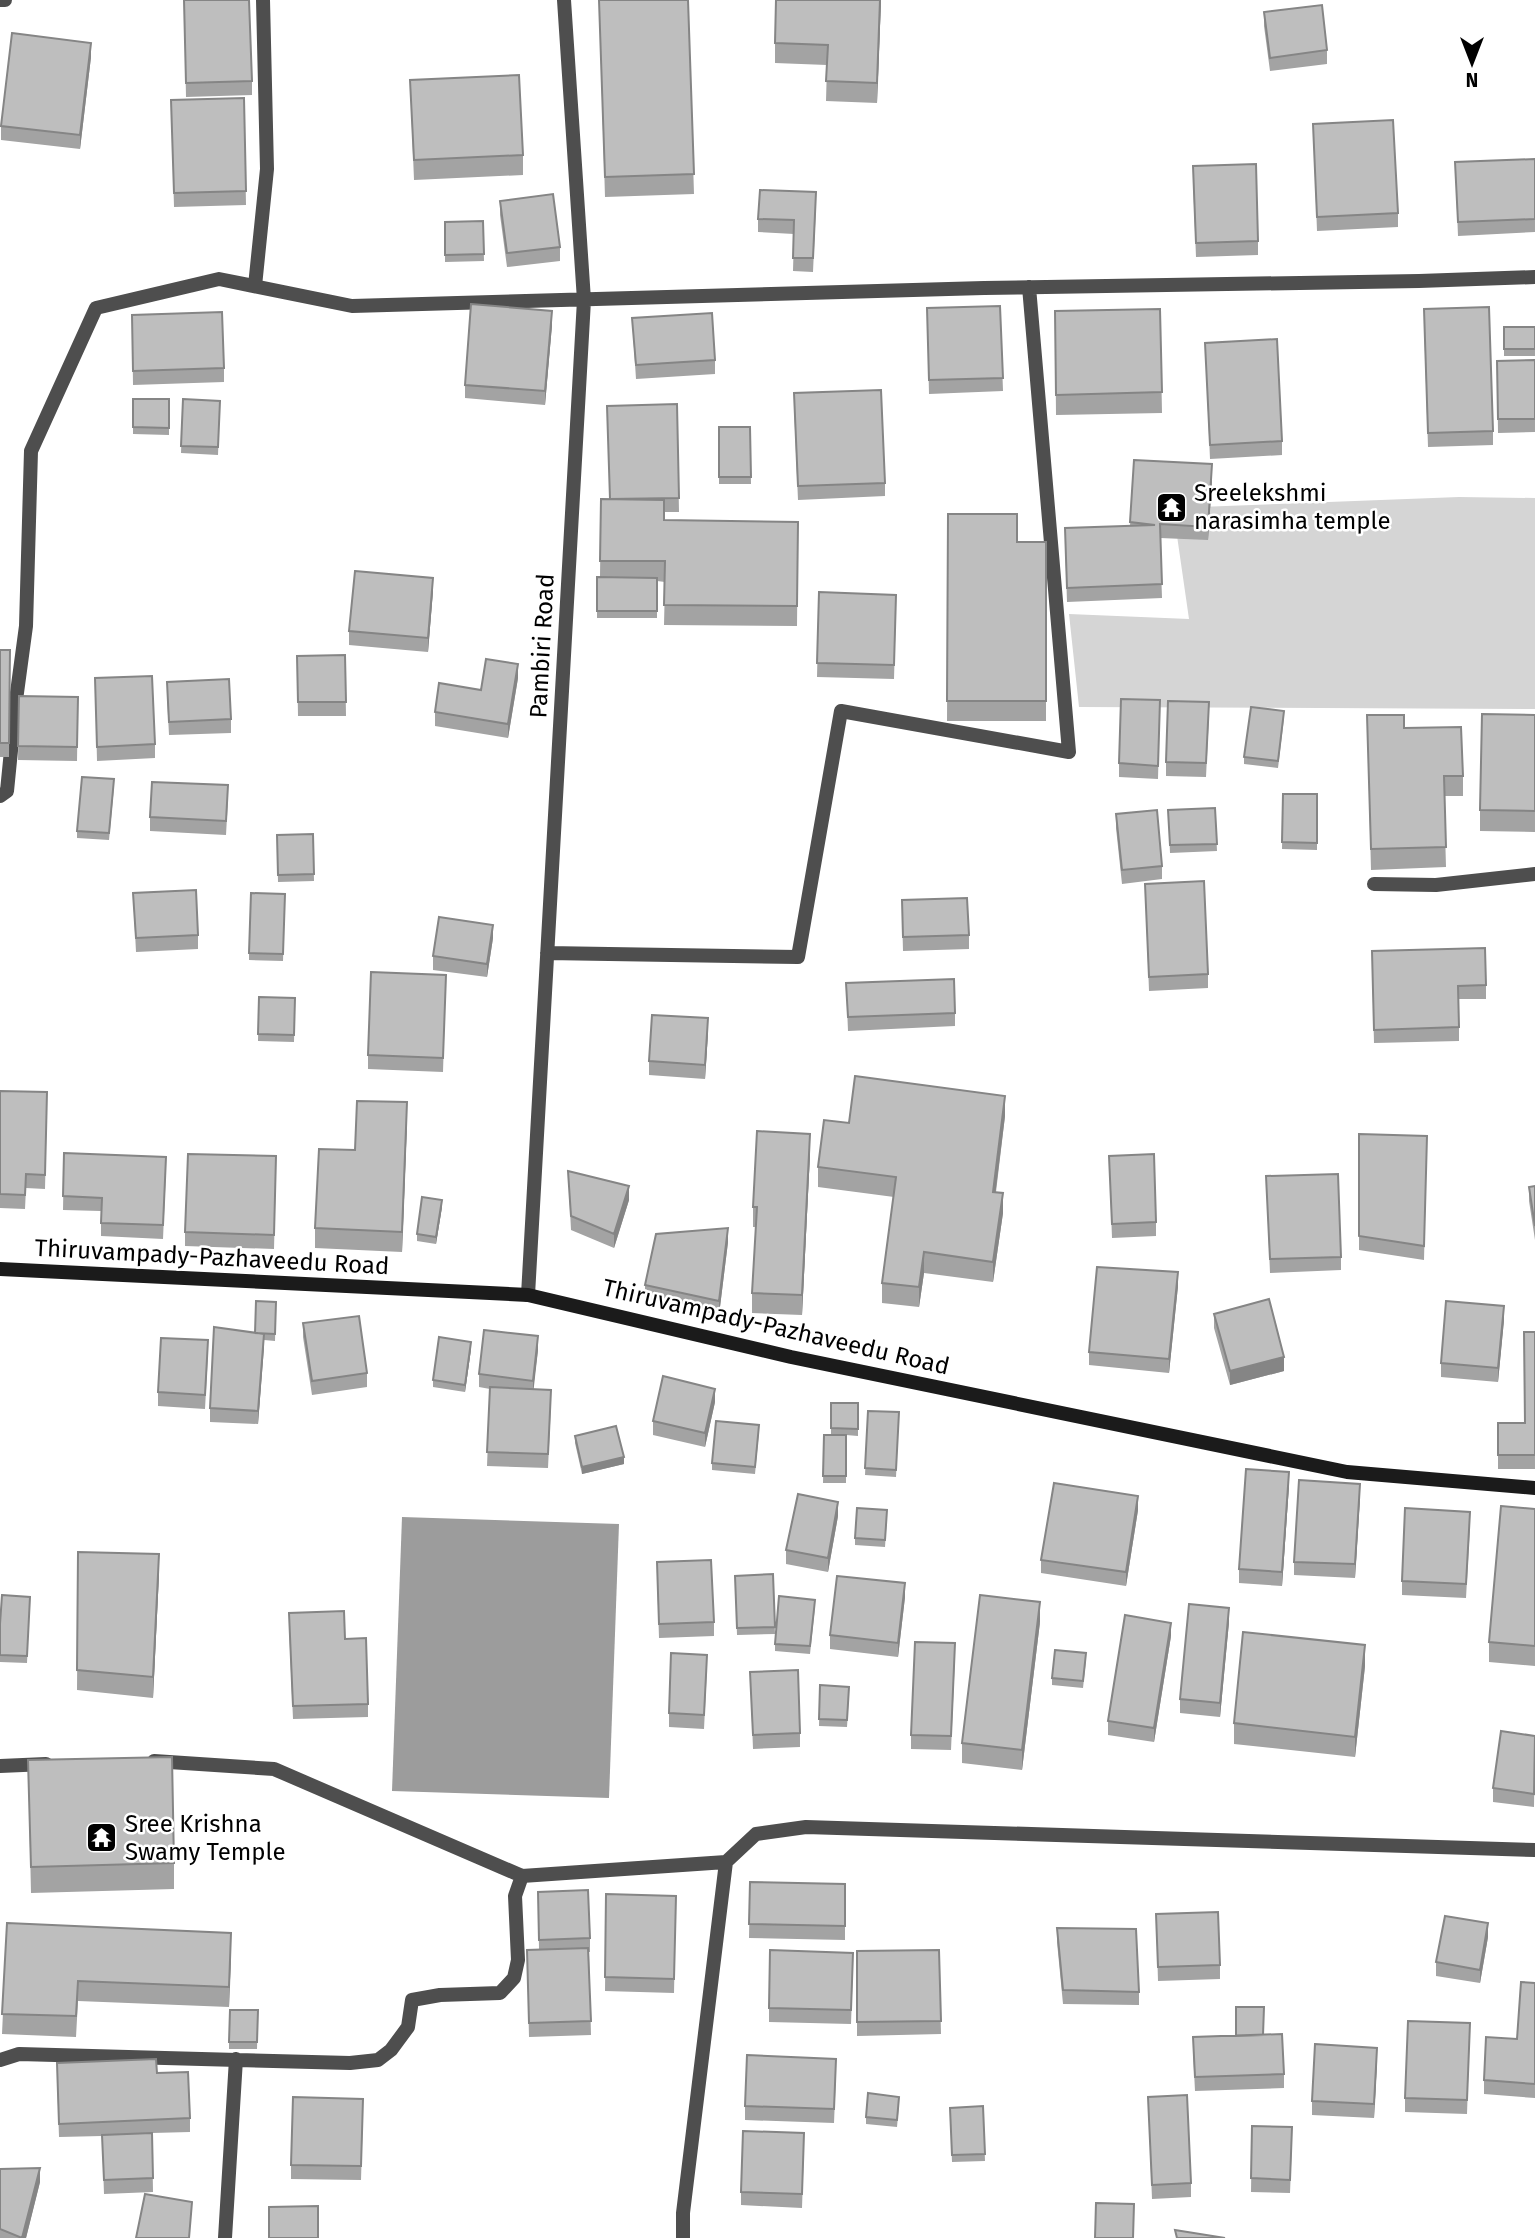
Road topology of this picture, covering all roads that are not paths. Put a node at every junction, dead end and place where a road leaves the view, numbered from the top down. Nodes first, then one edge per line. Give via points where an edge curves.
1 (5, 0) edge
2 (263, 0) edge
3 (564, 0) edge
4 (0, 1) edge
5 (1535, 277) edge
6 (255, 286) junction
7 (1029, 287) junction
8 (584, 300) junction
9 (0, 796) edge
10 (1535, 874) edge
11 (1374, 884) dead end
12 (547, 953) junction
13 (0, 1269) edge
14 (528, 1294) junction
15 (1535, 1488) edge
16 (143, 1760) edge
17 (65, 1763) edge
18 (0, 1766) edge
19 (1535, 1850) edge
20 (726, 1862) junction
21 (522, 1876) junction
22 (236, 2059) junction
23 (0, 2060) edge
24 (225, 2238) edge
25 (683, 2238) edge

1 - 4 street
2 - 6 street via 267,169
3 - 8 street, Pambiri Road
5 - 7 street
6 - 8 street via 352,306
6 - 9 street via 219,279 96,308 31,451 26,625 7,791
7 - 8 street
7 - 12 street via 1069,752 841,711 798,957
8 - 12 street, Pambiri Road
10 - 11 street via 1436,885
12 - 14 street, Pambiri Road
13 - 14 main road, Thiruvampady-Pazhaveedu Road
14 - 15 main road, Thiruvampady-Pazhaveedu Road via 791,1357 1347,1472
16 - 21 street via 274,1769
17 - 18 street
19 - 20 street via 806,1827 756,1834
20 - 21 street
20 - 25 street
21 - 22 street via 515,1896 518,1960 514,1978 500,1993 412,2000 408,2027 378,2060
22 - 23 street via 19,2054
22 - 24 street

